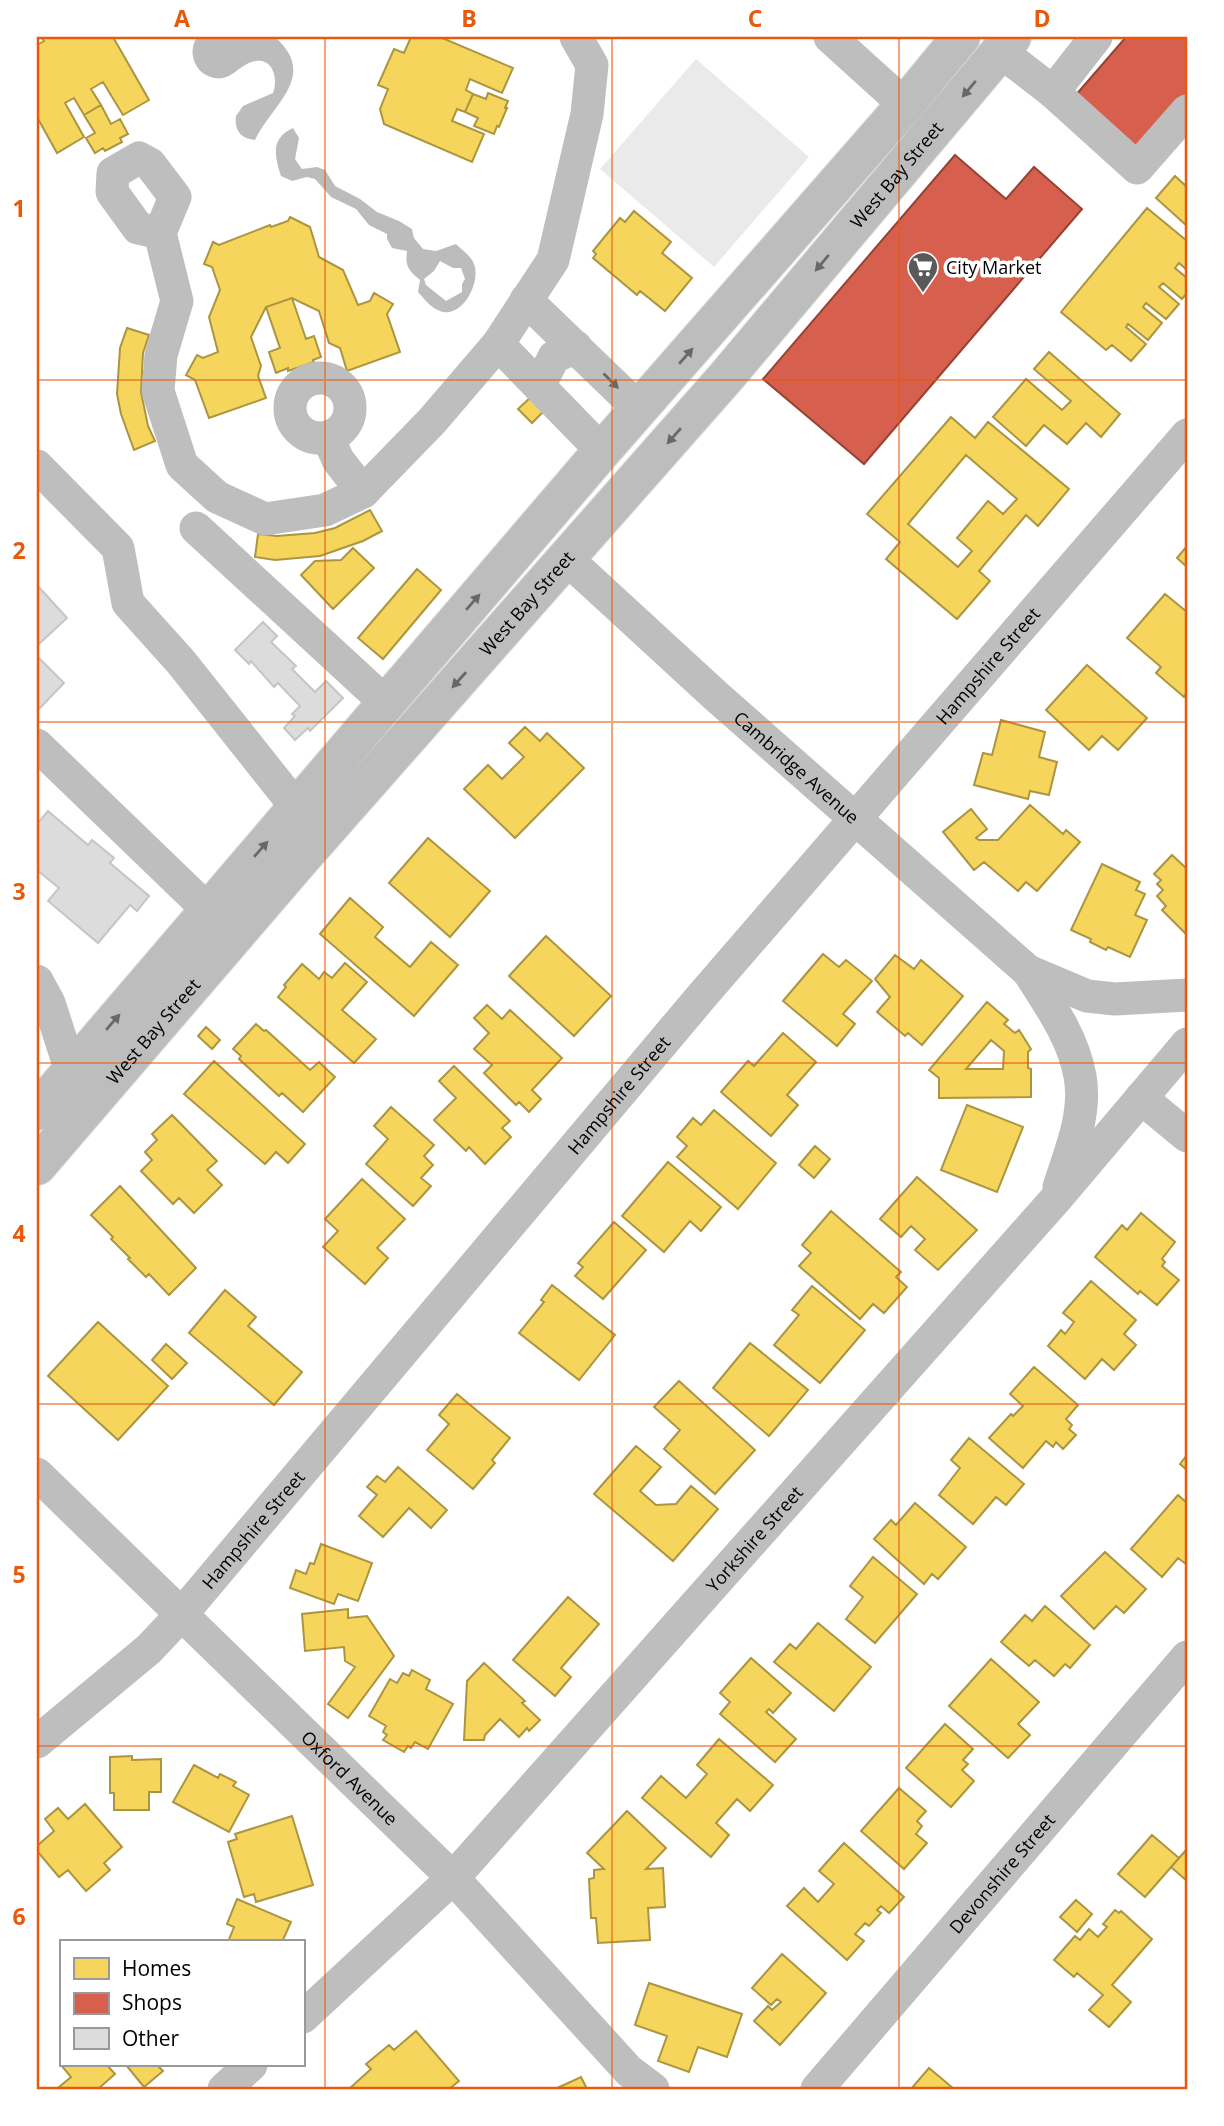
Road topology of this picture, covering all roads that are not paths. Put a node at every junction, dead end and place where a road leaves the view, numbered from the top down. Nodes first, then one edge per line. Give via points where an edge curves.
1 (576, 37) edge
2 (830, 37) edge
3 (961, 37) edge
4 (1096, 37) edge
5 (1006, 44) edge
6 (1053, 92) junction
7 (905, 105) junction
8 (1187, 111) edge
9 (160, 233) dead end
10 (526, 300) junction
11 (498, 344) junction
12 (576, 346) junction
13 (539, 386) junction
14 (639, 409) junction
15 (1187, 435) edge
16 (328, 437) dead end
17 (602, 451) junction
18 (37, 466) edge
19 (363, 492) junction
20 (195, 528) dead end
21 (567, 559) junction
22 (386, 703) junction
23 (37, 745) edge
24 (297, 808) junction
25 (855, 817) junction
26 (209, 911) junction
27 (1028, 971) junction
28 (37, 982) edge
29 (1187, 995) edge
30 (1187, 1044) edge
31 (71, 1071) junction
32 (1141, 1098) junction
33 (37, 1111) edge
34 (1187, 1136) edge
35 (37, 1166) edge
36 (1055, 1200) junction
37 (37, 1474) edge
38 (180, 1615) junction
39 (1187, 1657) edge
40 (37, 1742) edge
41 (453, 1878) junction
42 (304, 2016) edge
43 (250, 2066) edge
44 (224, 2089) edge
45 (653, 2089) edge
46 (817, 2089) edge

1 - 10 street via 592,65 587,114 553,260
2 - 7 street
3 - 7 main road, West Bay Street
4 - 6 street
5 - 6 street
5 -> 21 main road, West Bay Street
6 - 8 street via 1137,168
14 -> 7 main road, West Bay Street
9 - 19 street via 177,302 161,355 158,391 182,465 216,497 265,519 325,510
10 - 11 street
10 - 12 street
11 - 13 street
11 - 19 street
12 - 13 street via 554,357
12 -> 14 street
13 - 17 street
14 - 17 main road, West Bay Street
15 - 25 street, Hampshire Street
16 - 19 street via 338,460
22 -> 17 main road, West Bay Street
18 - 24 street via 118,548 128,604 181,662
20 - 22 street
21 - 25 street, Cambridge Avenue
21 -> 35 main road, West Bay Street
22 - 24 main road, West Bay Street
23 - 26 street
26 -> 24 main road, West Bay Street
25 - 27 street, Cambridge Avenue
25 - 38 street, Hampshire Street
31 -> 26 main road, West Bay Street
27 - 29 street, Cambridge Avenue via 1087,996
27 - 36 street, Cambridge Avenue via 1059,1020 1081,1078 1073,1144
28 - 31 street via 49,1003
30 - 32 street, Yorkshire Street
31 - 33 main road, West Bay Street
32 - 34 street
32 - 36 street, Yorkshire Street
36 - 41 street, Yorkshire Street
37 - 38 street, Oxford Avenue
38 - 40 street, Hampshire Street via 149,1649
38 - 41 street, Oxford Avenue
39 - 46 street, Devonshire Street
41 - 42 street, Yorkshire Street
41 - 45 street, Oxford Avenue via 629,2071
43 - 44 street

